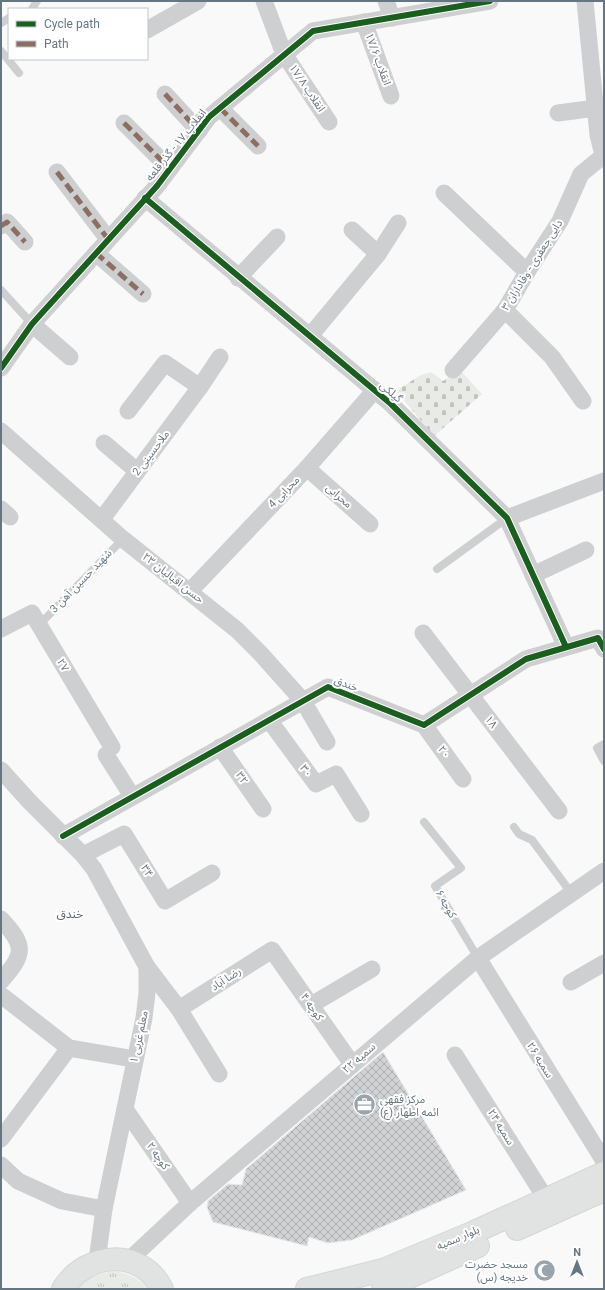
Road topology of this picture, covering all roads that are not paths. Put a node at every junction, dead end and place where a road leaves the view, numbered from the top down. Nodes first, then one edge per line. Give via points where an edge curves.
1 (198, 1) edge
2 (264, 1) edge
3 (386, 1) edge
4 (490, 1) edge
5 (585, 1) edge
6 (392, 18) junction
7 (364, 22) junction
8 (148, 29) edge
9 (1, 51) edge
10 (284, 54) junction
11 (8, 60) edge
12 (8, 60) edge
13 (19, 73) dead end
14 (165, 94) dead end
15 (391, 96) dead end
16 (220, 108) junction
17 (596, 108) junction
18 (558, 113) dead end
19 (330, 122) dead end
20 (124, 123) dead end
21 (199, 131) junction
22 (258, 146) dead end
23 (603, 157) edge
24 (170, 169) junction
25 (57, 172) dead end
26 (444, 193) dead end
27 (145, 198) junction
28 (398, 223) dead end
29 (1, 226) edge
30 (352, 230) dead end
31 (278, 237) dead end
32 (108, 239) junction
33 (25, 242) dead end
34 (96, 252) junction
35 (378, 254) junction
36 (527, 272) junction
37 (238, 278) junction
38 (1, 290) edge
39 (142, 294) dead end
40 (505, 310) junction
41 (32, 324) junction
42 (310, 336) junction
43 (70, 357) dead end
44 (220, 357) dead end
45 (1, 368) edge
46 (453, 370) dead end
47 (200, 387) junction
48 (374, 390) junction
49 (583, 401) dead end
50 (128, 411) dead end
51 (1, 431) edge
52 (104, 442) dead end
53 (307, 468) junction
54 (137, 471) junction
55 (604, 481) edge
56 (102, 518) junction
57 (507, 518) junction
58 (370, 524) dead end
59 (123, 539) junction
60 (586, 550) dead end
61 (437, 569) dead end
62 (533, 575) junction
63 (190, 591) junction
64 (40, 624) junction
65 (1, 629) edge
66 (423, 633) dead end
67 (566, 647) junction
68 (604, 649) edge
69 (470, 695) junction
70 (303, 701) junction
71 (269, 720) junction
72 (424, 725) junction
73 (327, 742) dead end
74 (604, 744) edge
75 (220, 747) junction
76 (604, 761) edge
77 (1, 770) edge
78 (463, 779) dead end
79 (132, 796) junction
80 (263, 809) dead end
81 (559, 811) dead end
82 (361, 814) dead end
83 (424, 822) dead end
84 (514, 827) dead end
85 (63, 836) junction
86 (83, 855) junction
87 (604, 872) edge
88 (212, 873) dead end
89 (572, 894) junction
90 (1, 919) edge
91 (272, 950) joint
92 (478, 958) junction
93 (604, 963) edge
94 (147, 967) junction
95 (372, 969) dead end
96 (1, 981) edge
97 (571, 982) dead end
98 (1, 995) edge
99 (311, 1005) junction
100 (179, 1009) junction
101 (69, 1048) junction
102 (455, 1055) dead end
103 (134, 1059) junction
104 (352, 1064) junction
105 (219, 1074) dead end
106 (125, 1109) junction
107 (1, 1139) edge
108 (604, 1160) edge
109 (1, 1164) edge
110 (604, 1173) edge
111 (604, 1190) edge
112 (546, 1199) junction
113 (190, 1203) junction
114 (104, 1209) junction
115 (97, 1261) junction
116 (128, 1261) junction
117 (63, 1289) edge
118 (162, 1289) edge
119 (307, 1289) edge
120 (383, 1289) edge

1 - 8 street
2 - 10 street, انقلاب ۱۷/۸
3 - 6 street
4 - 6 street, انقلاب ۱۷ - گذر قلعه
5 - 17 street
6 - 7 street, انقلاب ۱۷ - گذر قلعه
7 - 10 street, انقلاب ۱۷ - گذر قلعه via 313,31
7 - 15 street, انقلاب ۱۷/۶
9 - 12 lane
10 - 16 street, انقلاب ۱۷ - گذر قلعه
10 - 19 street, انقلاب ۱۷/۸
11 - 13 lane
14 - 21 street
16 - 21 street, انقلاب ۱۷ - گذر قلعه
16 - 22 street
17 - 18 street
17 - 23 street
20 - 24 street
21 - 24 street, انقلاب ۱۷ - گذر قلعه
23 - 36 street, دایی جعفری - وفاداران ۳ via 581,174 560,220
24 - 27 street, انقلاب ۱۷ - گذر قلعه
25 - 32 street
26 - 36 street
27 - 32 street, انقلاب ۱۷ - گذر قلعه
27 - 37 street, گیلکی
28 - 35 street
29 - 33 street via 7,222
30 - 35 street
31 - 37 street
32 - 34 street, انقلاب ۱۷ - گذر قلعه
34 - 39 street
34 - 41 street, انقلاب ۱۷ - گذر قلعه
35 - 42 street
36 - 40 street, دایی جعفری - وفاداران ۳
37 - 42 street, گیلکی
38 - 41 lane
40 - 46 street, دایی جعفری - وفاداران ۳
40 - 49 street via 552,357
41 - 43 street
41 - 45 street, انقلاب ۱۷ - گذر قلعه
42 - 48 street, گیلکی
44 - 47 street, ملاحسینی 2
47 - 50 street via 165,363
47 - 54 street, ملاحسینی 2
48 - 53 street, محرابی 4
48 - 57 street, گیلکی
51 - 56 street, ۲۳ حسن اقبالیان
52 - 54 street
53 - 58 street, محرابی
53 - 63 street, محرابی 4
54 - 56 street, ملاحسینی 2
55 - 57 street
56 - 59 street, ۲۳ حسن اقبالیان
57 - 61 lane
57 - 62 street, گیلکی
59 - 63 street, ۲۳ حسن اقبالیان
59 - 64 lane, شهید حسین آهن 3
60 - 62 street
62 - 67 street, گیلکی
63 - 70 street, ۲۳ حسن اقبالیان via 260,653
64 - 65 street, ۲۷ via 32,613
64 - 79 street, ۲۷
66 - 69 street, ۱۸
67 - 68 street via 598,638
67 - 69 street via 526,659
69 - 72 street
69 - 81 street, ۱۸
70 - 71 street, خندق
70 - 72 street, خندق via 328,687
70 - 73 street, ۲۳ حسن اقبالیان
71 - 75 street, خندق
71 - 82 street, ۳۰ via 316,784 336,774
72 - 78 street, ۲۰
74 - 76 lane via 596,748
75 - 79 street, خندق
75 - 80 street, ۳۲
77 - 85 street, معلم غربی ۱
79 - 85 street, خندق
83 - 92 lane, کوچه ۶ via 461,868 435,886
84 - 89 lane via 519,834 532,840
85 - 86 street, معلم غربی ۱
86 - 88 street, ۳۴ via 124,834 165,901
86 - 94 street, معلم غربی ۱ via 94,870
87 - 89 street, سمیه ۲۲
89 - 92 street, سمیه ۲۲
90 - 96 street via 15,934 20,945 17,962
91 - 99 street, کوچه ۴
91 - 100 street, رضا آباد
92 - 104 street, سمیه ۲۲
92 - 108 street, سمیه ۲۶
93 - 97 street
94 - 100 street
94 - 103 street, معلم غربی ۱ via 144,1018
95 - 99 street
98 - 101 street
99 - 104 street, کوچه ۴
100 - 105 street
101 - 103 street
101 - 107 street
102 - 112 street, سمیه ۲۴
103 - 106 street, معلم غربی ۱
104 - 113 street, سمیه ۲۲
106 - 113 street, کوچه ۲
106 - 114 street, معلم غربی ۱
109 - 114 street via 18,1180 62,1201
110 - 112 main road, بلوار سمیه
111 - 120 main road, بلوار سمیه
112 - 119 main road, بلوار سمیه via 383,1270
113 - 116 street, سمیه ۲۲
114 - 115 street, معلم غربی ۱
115 - 116 main road
115 - 117 main road via 82,1268
116 - 118 main road via 145,1269

